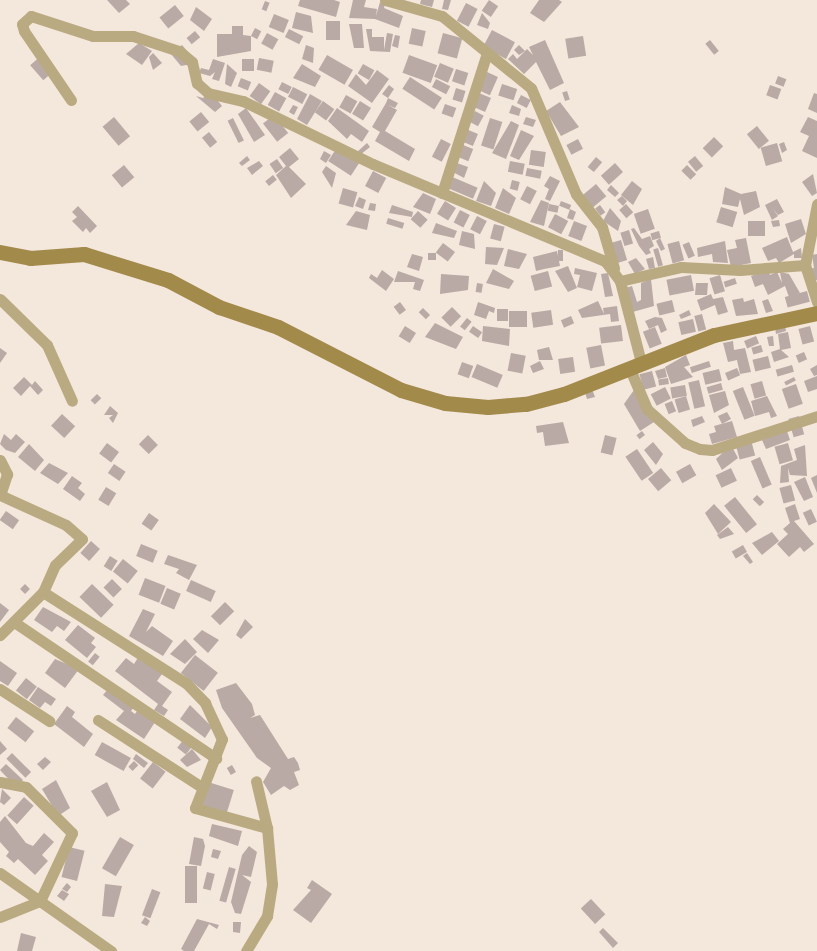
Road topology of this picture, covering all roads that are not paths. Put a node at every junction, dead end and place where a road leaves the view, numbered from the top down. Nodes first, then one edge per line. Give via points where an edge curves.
1 (386, 0) edge
2 (486, 56) junction
3 (71, 100) dead end
4 (442, 193) junction
5 (817, 204) edge
6 (0, 252) edge
7 (805, 266) junction
8 (614, 270) junction
9 (620, 282) junction
10 (0, 299) edge
11 (817, 302) edge
12 (817, 313) edge
13 (635, 365) junction
14 (72, 401) dead end
15 (817, 416) edge
16 (0, 460) edge
17 (0, 495) edge
18 (43, 592) junction
19 (14, 622) junction
20 (0, 634) edge
21 (0, 689) edge
22 (98, 720) dead end
23 (49, 721) dead end
24 (216, 758) junction
25 (256, 781) dead end
26 (0, 782) edge
27 (203, 788) junction
28 (267, 828) junction
29 (0, 873) edge
30 (40, 901) junction
31 (0, 917) edge
32 (111, 951) edge
33 (246, 951) edge

1 - 2 street via 442,16
2 - 4 street
2 - 8 street via 531,88 576,194 602,227
3 - 4 street via 24,31 22,24 31,16 93,36 133,36 180,51 192,62 197,83 208,94 243,102
4 - 8 street via 605,261
5 - 7 street
6 - 13 street via 30,258 84,254 168,280 219,307 278,328 346,365 445,403 526,404
7 - 9 street via 740,270 680,266
7 - 11 street
8 - 9 street
9 - 13 street
10 - 14 street via 47,345
12 - 13 street via 714,335
13 - 15 street via 648,409 685,443 700,449 712,450
16 - 17 street via 7,474
17 - 18 street via 66,525 82,538 55,565
18 - 19 street
18 - 24 street via 186,683 218,725 222,739
19 - 20 street
19 - 24 street
21 - 23 street
22 - 27 street
24 - 27 street
25 - 28 street
26 - 30 street via 26,788 72,833
27 - 28 street via 194,808
28 - 33 street via 272,884 267,916
29 - 30 street
30 - 31 street
30 - 32 street

